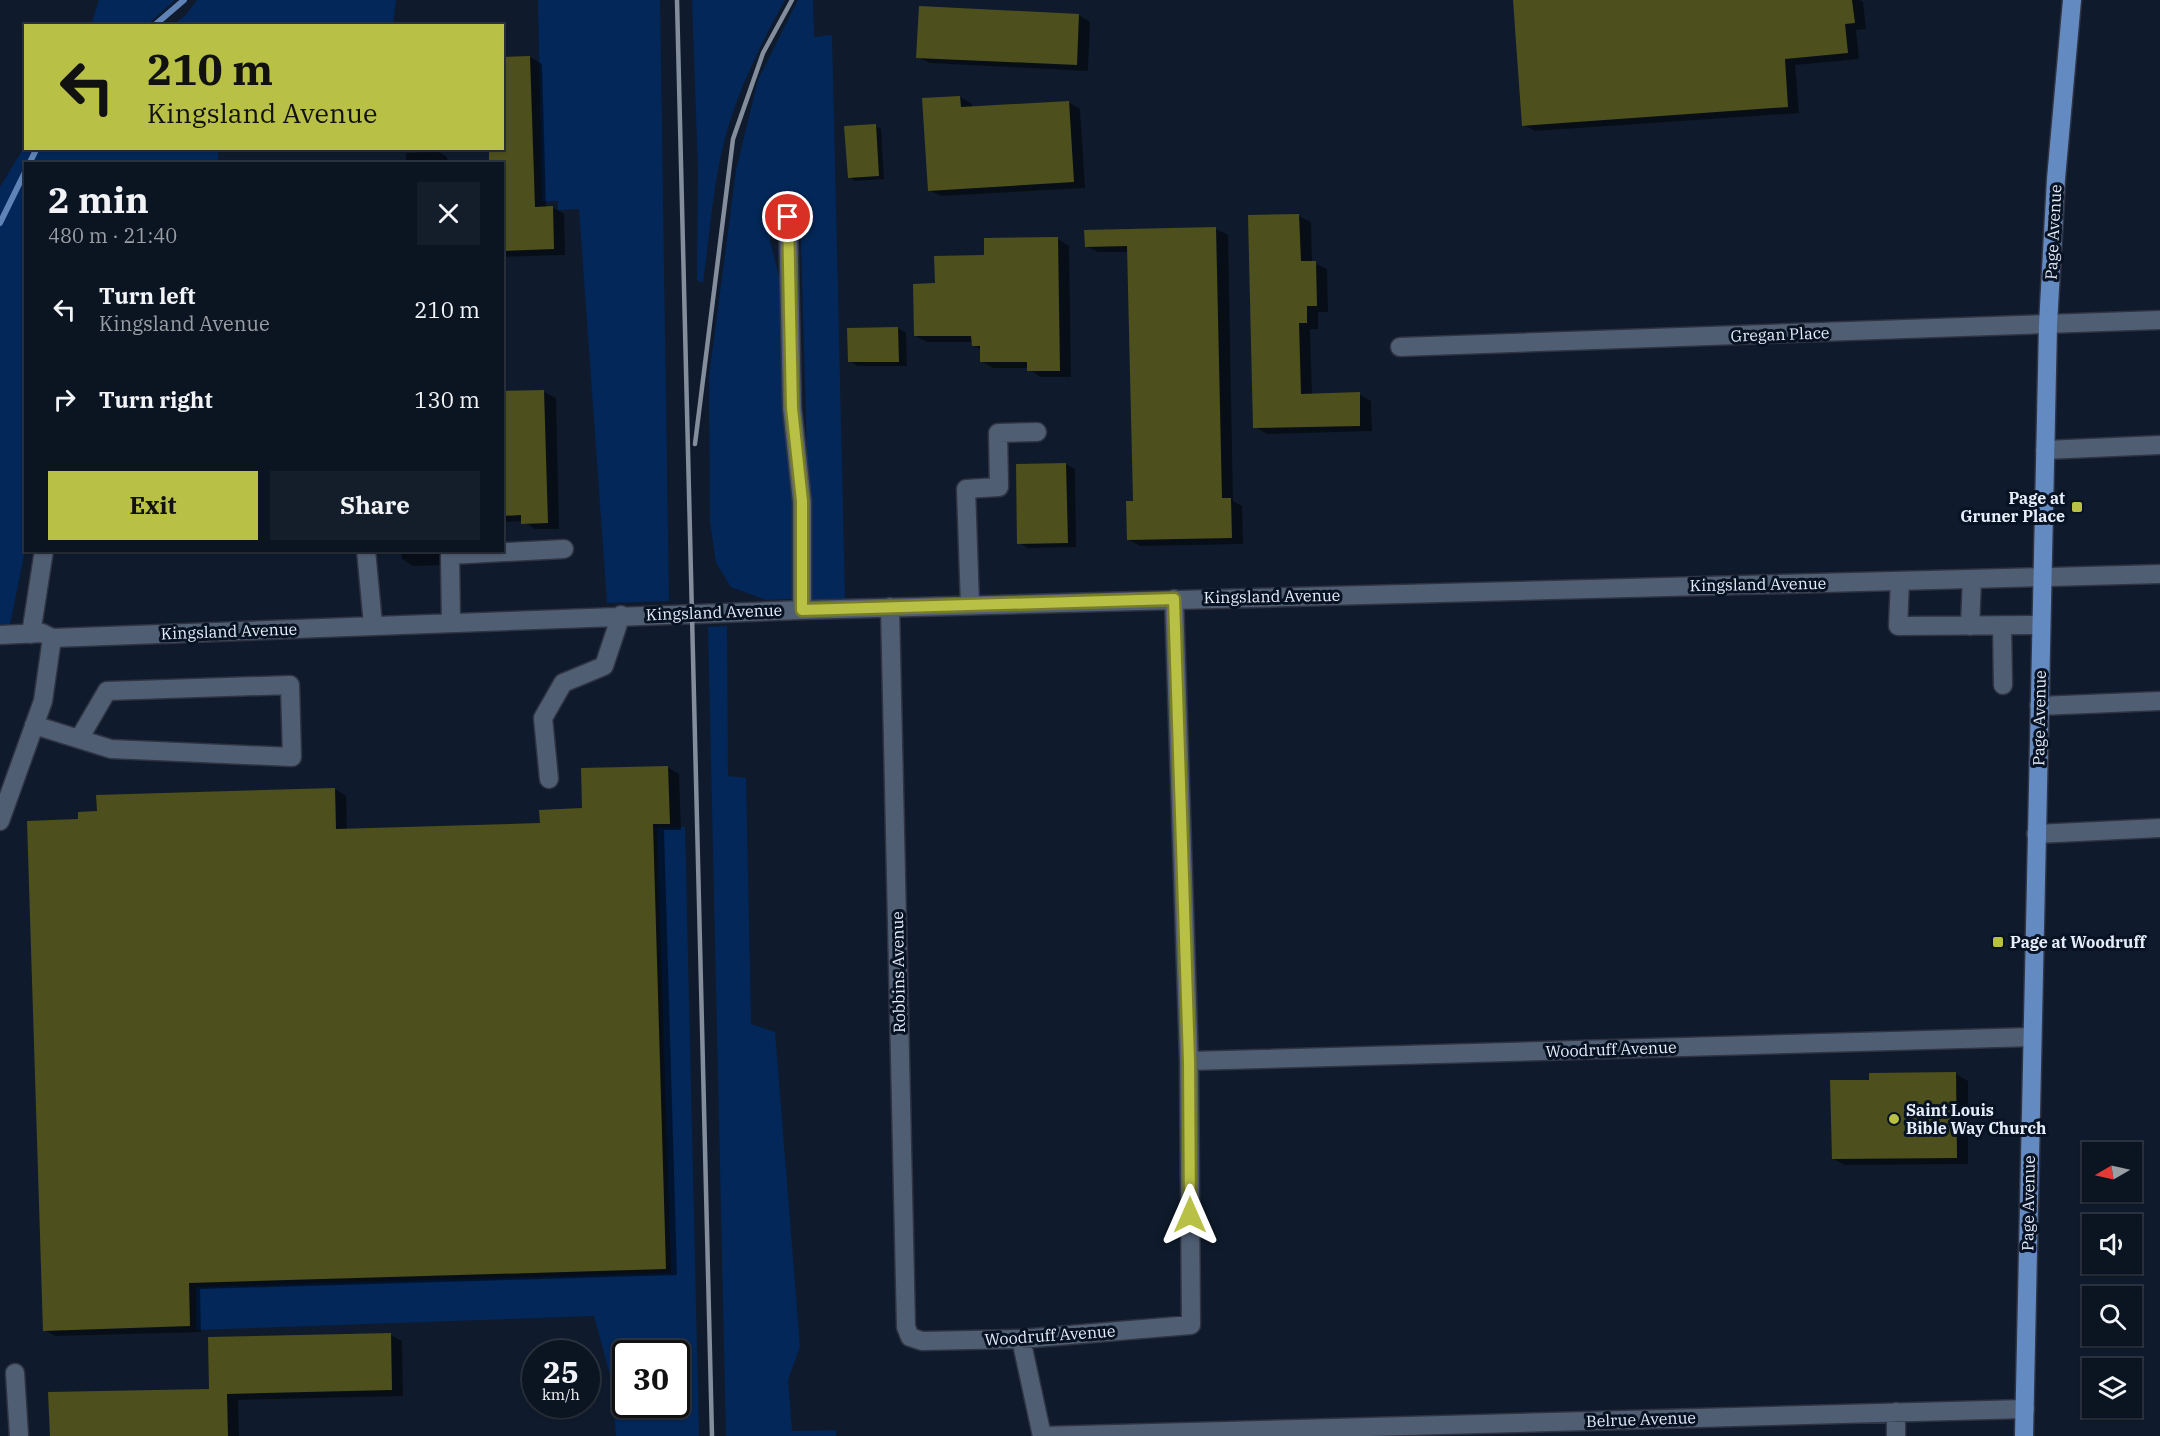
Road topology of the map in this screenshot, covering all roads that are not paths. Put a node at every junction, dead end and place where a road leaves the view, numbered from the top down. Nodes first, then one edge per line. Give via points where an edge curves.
1 (2072, 0) edge
2 (788, 217) dead end
3 (2160, 320) edge
4 (2048, 325) junction
5 (1400, 347) dead end
6 (1037, 432) dead end
7 (2160, 446) edge
8 (2045, 450) junction
9 (564, 549) dead end
10 (44, 552) edge
11 (366, 552) edge
12 (2160, 574) edge
13 (2042, 577) junction
14 (1972, 579) junction
15 (1900, 581) junction
16 (1174, 599) junction
17 (970, 605) junction
18 (890, 607) junction
19 (802, 610) junction
20 (621, 615) junction
21 (451, 623) junction
22 (373, 625) junction
23 (2002, 625) junction
24 (2041, 625) junction
25 (1970, 626) junction
26 (31, 634) junction
27 (0, 635) edge
28 (52, 638) junction
29 (2002, 685) dead end
30 (2160, 701) edge
31 (2039, 706) junction
32 (34, 725) junction
33 (79, 739) junction
34 (549, 778) dead end
35 (0, 820) edge
36 (2160, 828) edge
37 (2036, 834) junction
38 (2032, 1037) junction
39 (1189, 1061) junction
40 (910, 1336) joint
41 (1022, 1339) junction
42 (15, 1373) dead end
43 (2025, 1409) junction
44 (1896, 1412) junction
45 (19, 1436) edge
46 (1042, 1436) edge
47 (1896, 1436) edge
48 (2024, 1436) edge

1 - 4 main road, Page Avenue
2 - 19 street via 792,408 802,501
3 - 4 street, Gregan Place
4 - 5 street, Gregan Place
4 - 8 main road, Page Avenue
6 - 17 street via 998,433 999,487 966,489
7 - 8 street
8 - 13 main road, Page Avenue
9 - 21 street via 450,555
10 - 26 street
11 - 22 street
12 - 13 street, Kingsland Avenue
13 - 14 street, Kingsland Avenue
13 - 24 main road, Page Avenue
14 - 15 street, Kingsland Avenue
14 - 25 street
15 - 16 street, Kingsland Avenue
15 - 25 street via 1898,626
16 - 17 street, Kingsland Avenue
16 - 39 street
17 - 18 street, Kingsland Avenue
18 - 19 street, Kingsland Avenue
18 - 40 street, Robbins Avenue via 906,1327
19 - 20 street, Kingsland Avenue
20 - 21 street, Kingsland Avenue
20 - 34 street via 604,666 563,683 543,718
21 - 22 street, Kingsland Avenue
22 - 28 street, Kingsland Avenue
23 - 24 street
23 - 25 street
23 - 29 street
24 - 31 main road, Page Avenue
26 - 27 street, Kingsland Avenue
26 - 28 street, Kingsland Avenue via 42,633
28 - 32 street via 43,700
30 - 31 street
31 - 37 main road, Page Avenue
32 - 33 street
32 - 35 street
33 - 33 street via 107,691 290,685 292,757 111,749
36 - 37 street
37 - 38 main road, Page Avenue
38 - 39 street, Woodruff Avenue
38 - 43 main road, Page Avenue
39 - 41 street, Woodruff Avenue via 1191,1325
40 - 41 street, Woodruff Avenue via 922,1341
41 - 46 street
42 - 45 street
43 - 44 street, Belrue Avenue
43 - 48 main road, Page Avenue
44 - 46 street, Belrue Avenue
44 - 47 street

